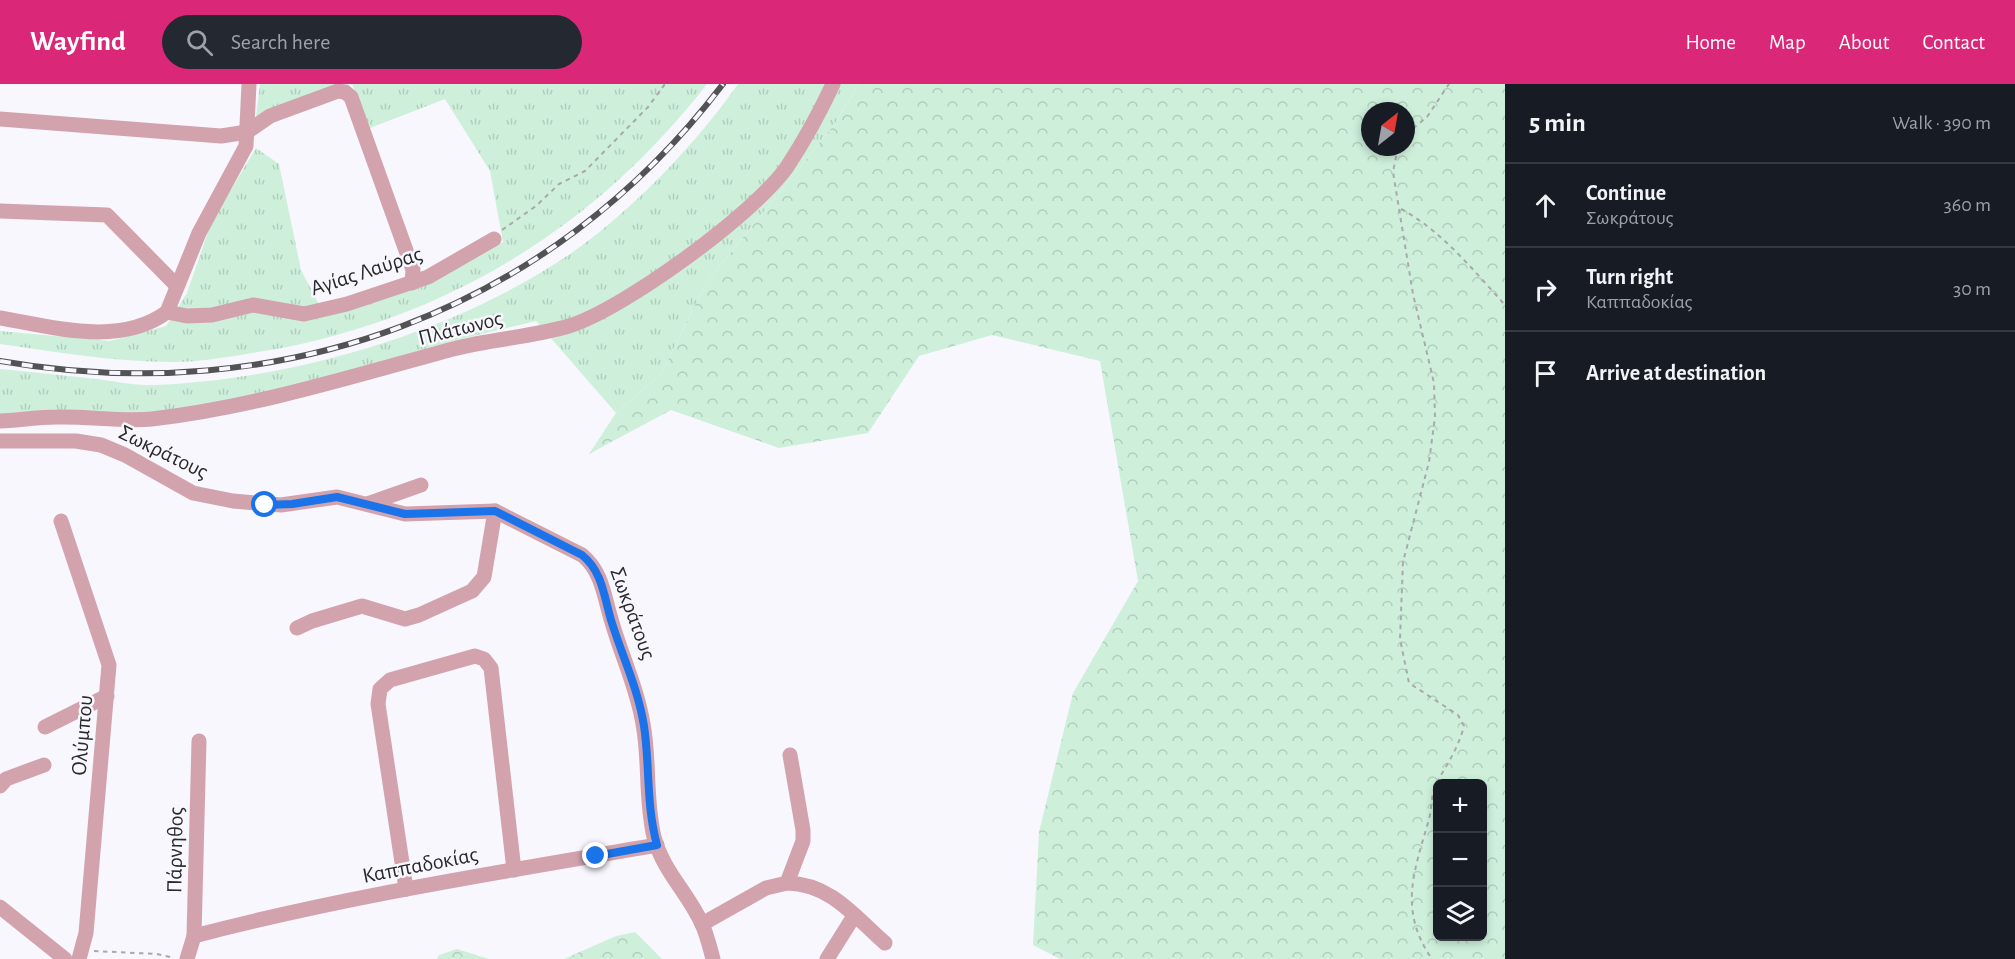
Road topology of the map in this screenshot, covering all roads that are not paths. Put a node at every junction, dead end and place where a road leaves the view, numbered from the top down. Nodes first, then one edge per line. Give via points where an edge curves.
1 (249, 84) edge
2 (833, 84) edge
3 (0, 119) edge
4 (247, 132) junction
5 (0, 211) edge
6 (494, 239) road end
7 (412, 283) junction
8 (177, 286) junction
9 (168, 312) junction
10 (0, 318) edge
11 (0, 421) edge
12 (0, 441) edge
13 (421, 485) dead end
14 (367, 504) junction
15 (495, 511) junction
16 (61, 521) dead end
17 (297, 628) dead end
18 (107, 696) junction
19 (45, 727) dead end
20 (199, 741) dead end
21 (790, 755) dead end
22 (44, 765) dead end
23 (0, 786) edge
24 (657, 845) junction
25 (514, 870) junction
26 (787, 883) junction
27 (406, 889) junction
28 (0, 907) edge
29 (854, 916) junction
30 (702, 924) junction
31 (194, 936) junction
32 (885, 943) dead end
33 (80, 955) edge
34 (65, 959) edge
35 (188, 959) edge
36 (713, 959) edge
37 (827, 959) edge

1 - 4 street
2 - 11 street, Πλάτωνος via 786,168 768,189 727,225 635,293 570,326 454,349 249,404 149,419 57,417
3 - 4 street via 198,136
4 - 7 street via 270,116 338,91 351,97 410,259
4 - 8 street via 246,146 213,205
5 - 8 street via 107,215
6 - 7 street, Αγίας Λαύρας
7 - 9 street, Αγίας Λαύρας via 304,314 253,305 212,315
8 - 9 street
9 - 10 street via 156,321 131,329 79,332
12 - 14 street, Σωκράτους via 76,441 101,445 193,493 219,499 281,505 337,497
13 - 14 street
14 - 15 street, Σωκράτους via 412,515
15 - 17 street via 484,577 472,591 405,619 362,606
15 - 24 street, Σωκράτους via 582,555 597,571 640,706 646,741 648,802
16 - 18 street, Ολύμπου via 109,665
18 - 19 street
18 - 33 street, Ολύμπου via 86,933
20 - 31 street, Πάρνηθος
21 - 26 street via 803,841
22 - 23 street via 6,779
24 - 25 street, Καππαδοκίας
24 - 30 street, Σωκράτους via 667,870
25 - 27 street, Καππαδοκίας
25 - 27 street via 491,668 476,656 390,680 380,689 378,704
26 - 29 street via 806,884 827,892
26 - 30 street via 766,888
27 - 31 street, Καππαδοκίας
28 - 34 street
29 - 32 street
29 - 37 street
30 - 36 street, Σωκράτους
31 - 35 street, Πάρνηθος

